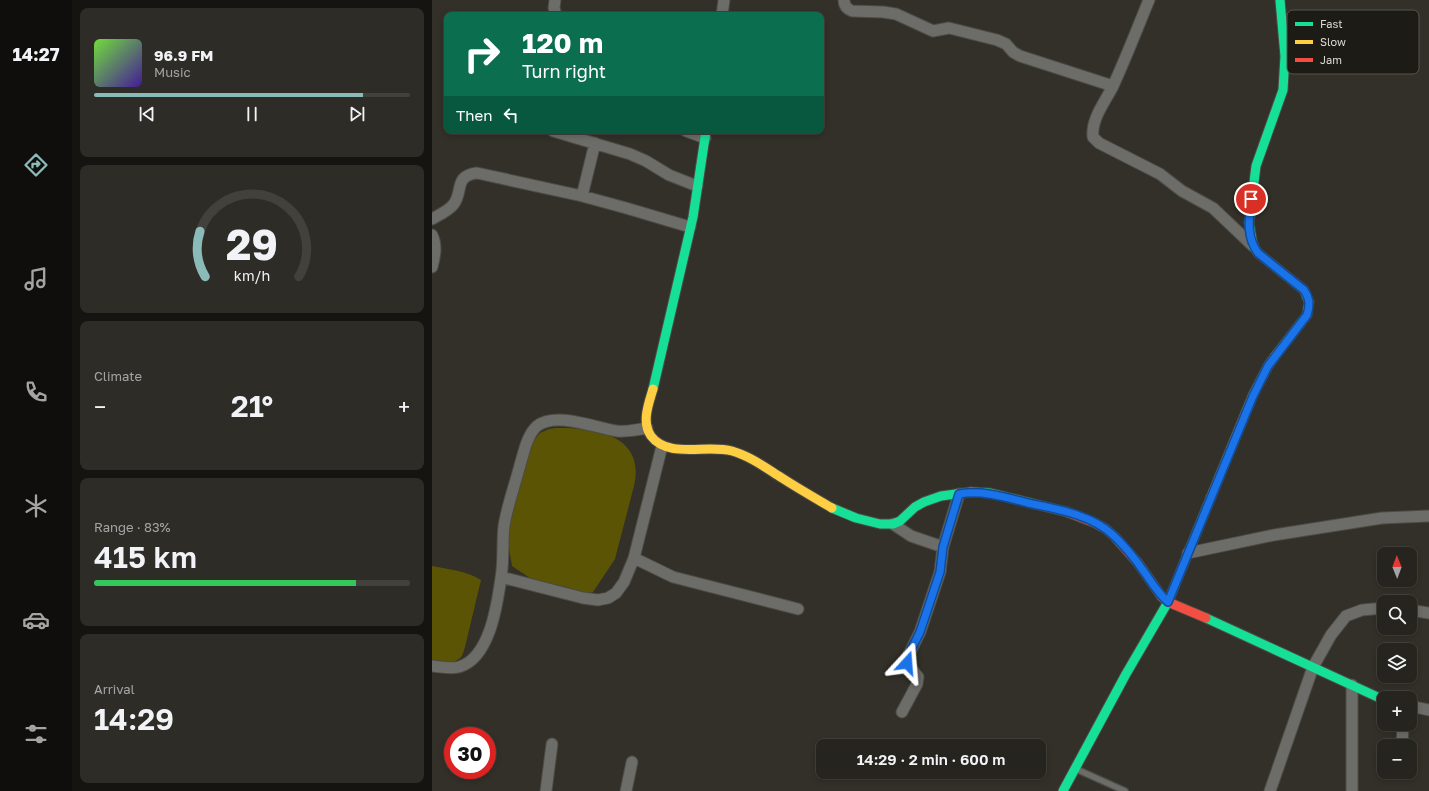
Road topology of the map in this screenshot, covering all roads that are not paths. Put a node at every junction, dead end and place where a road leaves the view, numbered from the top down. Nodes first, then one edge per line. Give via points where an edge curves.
1 (555, 0) edge
2 (724, 0) edge
3 (844, 0) edge
4 (1149, 0) edge
5 (1280, 0) edge
6 (555, 12) edge
7 (722, 12) edge
8 (1113, 86) junction
9 (564, 134) edge
10 (705, 134) edge
11 (595, 143) junction
12 (697, 186) junction
13 (582, 196) junction
14 (432, 219) edge
15 (690, 227) junction
16 (432, 234) edge
17 (1253, 246) junction
18 (432, 267) edge
19 (647, 428) junction
20 (662, 446) junction
21 (959, 494) junction
22 (1429, 516) edge
23 (893, 524) junction
24 (943, 547) junction
25 (1188, 553) junction
26 (634, 558) junction
27 (501, 577) junction
28 (1168, 602) junction
29 (798, 609) dead end
30 (1377, 609) edge
31 (1417, 611) edge
32 (1429, 613) edge
33 (432, 666) edge
34 (1313, 667) junction
35 (1352, 685) junction
36 (1377, 697) edge
37 (1417, 707) edge
38 (1429, 710) edge
39 (902, 712) dead end
40 (552, 744) dead end
41 (632, 762) dead end
42 (1076, 769) junction
43 (546, 791) edge
44 (626, 791) edge
45 (1063, 791) edge
46 (1125, 791) edge
47 (1270, 791) edge
48 (1352, 791) edge

1 - 6 street
2 - 7 street
3 - 8 street via 847,9 852,11 896,14 933,31 949,28 996,40 1006,44 1020,56
4 - 8 street
5 - 17 street via 1286,60 1285,77 1283,90 1256,166 1249,223
8 - 17 street via 1094,123 1093,137 1160,174 1182,191 1213,208
9 - 11 street
10 - 12 street
11 - 12 street via 630,154 668,175
11 - 13 street
12 - 15 street
13 - 14 street via 477,173 470,174 460,183 452,206
13 - 15 street
15 - 19 street via 649,401
16 - 18 street via 435,242
17 - 25 street via 1258,253 1304,290 1310,306 1307,315 1268,366 1256,390
19 - 20 street via 651,436
19 - 27 street via 629,432 616,431 558,420 538,426 531,434 525,450 504,525
20 - 23 street via 672,449 731,451 750,458 837,511 880,524
20 - 26 street
21 - 23 street via 941,496 924,502
21 - 24 street
21 - 28 street via 990,493 1062,510 1093,522 1115,537
22 - 25 street via 1382,518 1274,535
23 - 24 street via 911,536
24 - 39 street via 940,572 920,632 908,656 907,663 918,676
25 - 28 street
26 - 27 street via 624,582 616,593 598,600
26 - 29 street via 673,577
27 - 33 street via 487,639 475,656 459,667
28 - 34 street
28 - 42 street via 1126,674
30 - 34 street via 1362,610 1346,616 1331,635
31 - 32 street
34 - 35 street
34 - 47 street
35 - 36 street
35 - 48 street
37 - 38 street
40 - 43 street
41 - 44 street
42 - 45 street
42 - 46 lane

